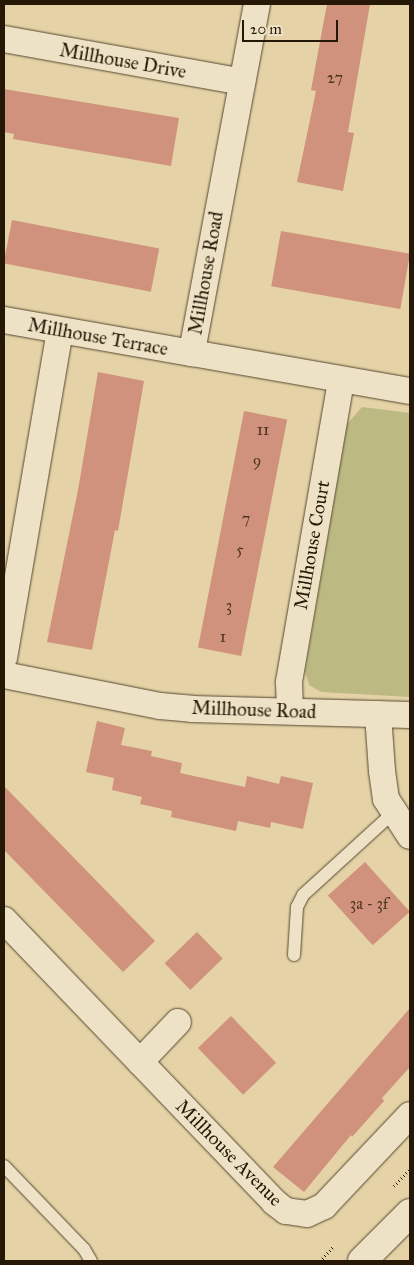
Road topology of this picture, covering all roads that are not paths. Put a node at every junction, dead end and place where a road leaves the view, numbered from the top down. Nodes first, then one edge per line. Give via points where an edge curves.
1 (257, 4) edge
2 (4, 39) edge
3 (242, 82) junction
4 (4, 320) edge
5 (60, 331) junction
6 (192, 353) junction
7 (341, 380) junction
8 (410, 392) edge
9 (4, 658) edge
10 (4, 675) edge
11 (290, 711) junction
12 (378, 714) junction
13 (410, 715) edge
14 (394, 812) junction
15 (410, 836) edge
16 (4, 920) edge
17 (294, 956) dead end
18 (178, 1022) dead end
19 (140, 1062) junction
20 (410, 1115) edge
21 (4, 1166) edge
22 (410, 1214) edge
23 (91, 1261) edge
24 (362, 1261) edge

1 - 3 street, Millhouse Road
2 - 3 street, Millhouse Drive
3 - 6 street, Millhouse Road
4 - 5 street, Millhouse Terrace
5 - 6 street, Millhouse Terrace
5 - 9 street
6 - 7 street, Millhouse Road
7 - 8 street, Millhouse Road
7 - 11 street, Millhouse Court via 289,682
10 - 11 street, Millhouse Road via 160,706
11 - 12 street, Millhouse Road
12 - 13 street, Millhouse Road
12 - 14 street via 386,799
14 - 15 street
14 - 17 lane via 303,894 297,907
16 - 19 street, Millhouse Avenue
18 - 19 street
19 - 20 street, Millhouse Avenue via 274,1202 294,1213 307,1214 324,1206
21 - 23 lane via 84,1249
22 - 24 main road

